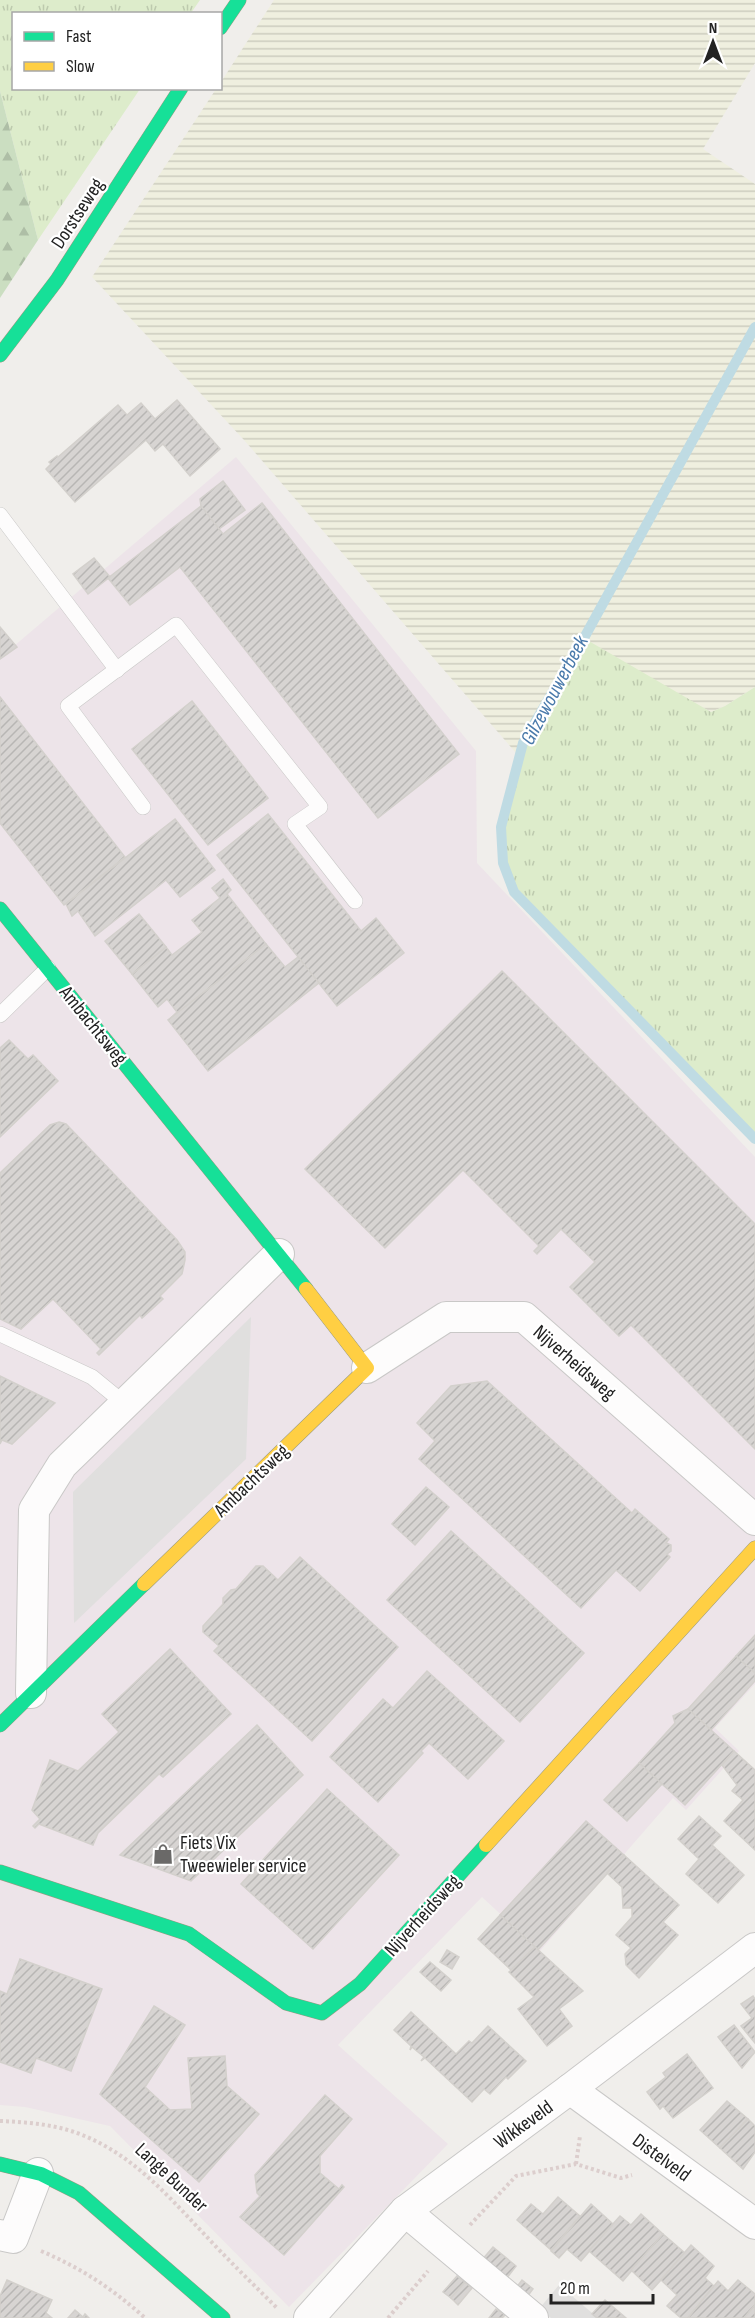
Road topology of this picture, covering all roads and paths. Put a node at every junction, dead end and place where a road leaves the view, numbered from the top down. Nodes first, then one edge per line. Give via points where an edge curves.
1 (239, 0) edge
2 (222, 25) edge
3 (180, 90) edge
4 (0, 355) edge
5 (0, 515) edge
6 (117, 670) junction
7 (143, 807) dead end
8 (355, 901) dead end
9 (0, 909) edge
10 (48, 968) junction
11 (0, 1015) edge
12 (279, 1254) junction
13 (0, 1334) edge
14 (368, 1368) junction
15 (125, 1404) junction
16 (755, 1520) edge
17 (755, 1548) edge
18 (31, 1693) junction
19 (0, 1725) edge
20 (0, 1872) edge
21 (755, 1948) edge
22 (570, 2089) junction
23 (0, 2121) edge
24 (671, 2163) junction
25 (0, 2164) edge
26 (38, 2173) junction
27 (405, 2211) junction
28 (755, 2224) edge
29 (6, 2237) edge
30 (449, 2247) junction
31 (278, 2310) dead end
32 (146, 2318) edge
33 (223, 2318) edge
34 (309, 2318) edge
35 (388, 2318) edge
36 (533, 2318) edge

1 - 2 street
3 - 4 street, Dorstseweg via 57,280
5 - 6 lane
6 - 7 lane via 68,706
6 - 8 lane via 176,625 320,807 295,824
9 - 10 street, Ambachtsweg
10 - 11 lane
10 - 12 street, Ambachtsweg
12 - 14 street, Ambachtsweg
12 - 15 street
13 - 15 lane via 92,1377
14 - 16 street, Nijverheidsweg via 446,1317 524,1317
14 - 18 street, Ambachtsweg
15 - 18 street via 62,1465 34,1510
17 - 20 street, Nijverheidsweg via 360,1984 322,2013 286,2003 189,1934
18 - 19 street, Ambachtsweg
21 - 22 street, Wikkeveld
22 - 24 street, Distelveld
22 - 27 street, Wikkeveld
23 - 31 path, Lange Bunder via 36,2123 75,2132 129,2160
24 - 28 street, Distelveld
24 - 30 path via 621,2178 576,2164 516,2176
25 - 26 street
26 - 29 street
26 - 33 street via 79,2193
27 - 30 street
27 - 34 street, Wikkeveld
29 - 32 path via 74,2265
30 - 35 path
30 - 36 street

